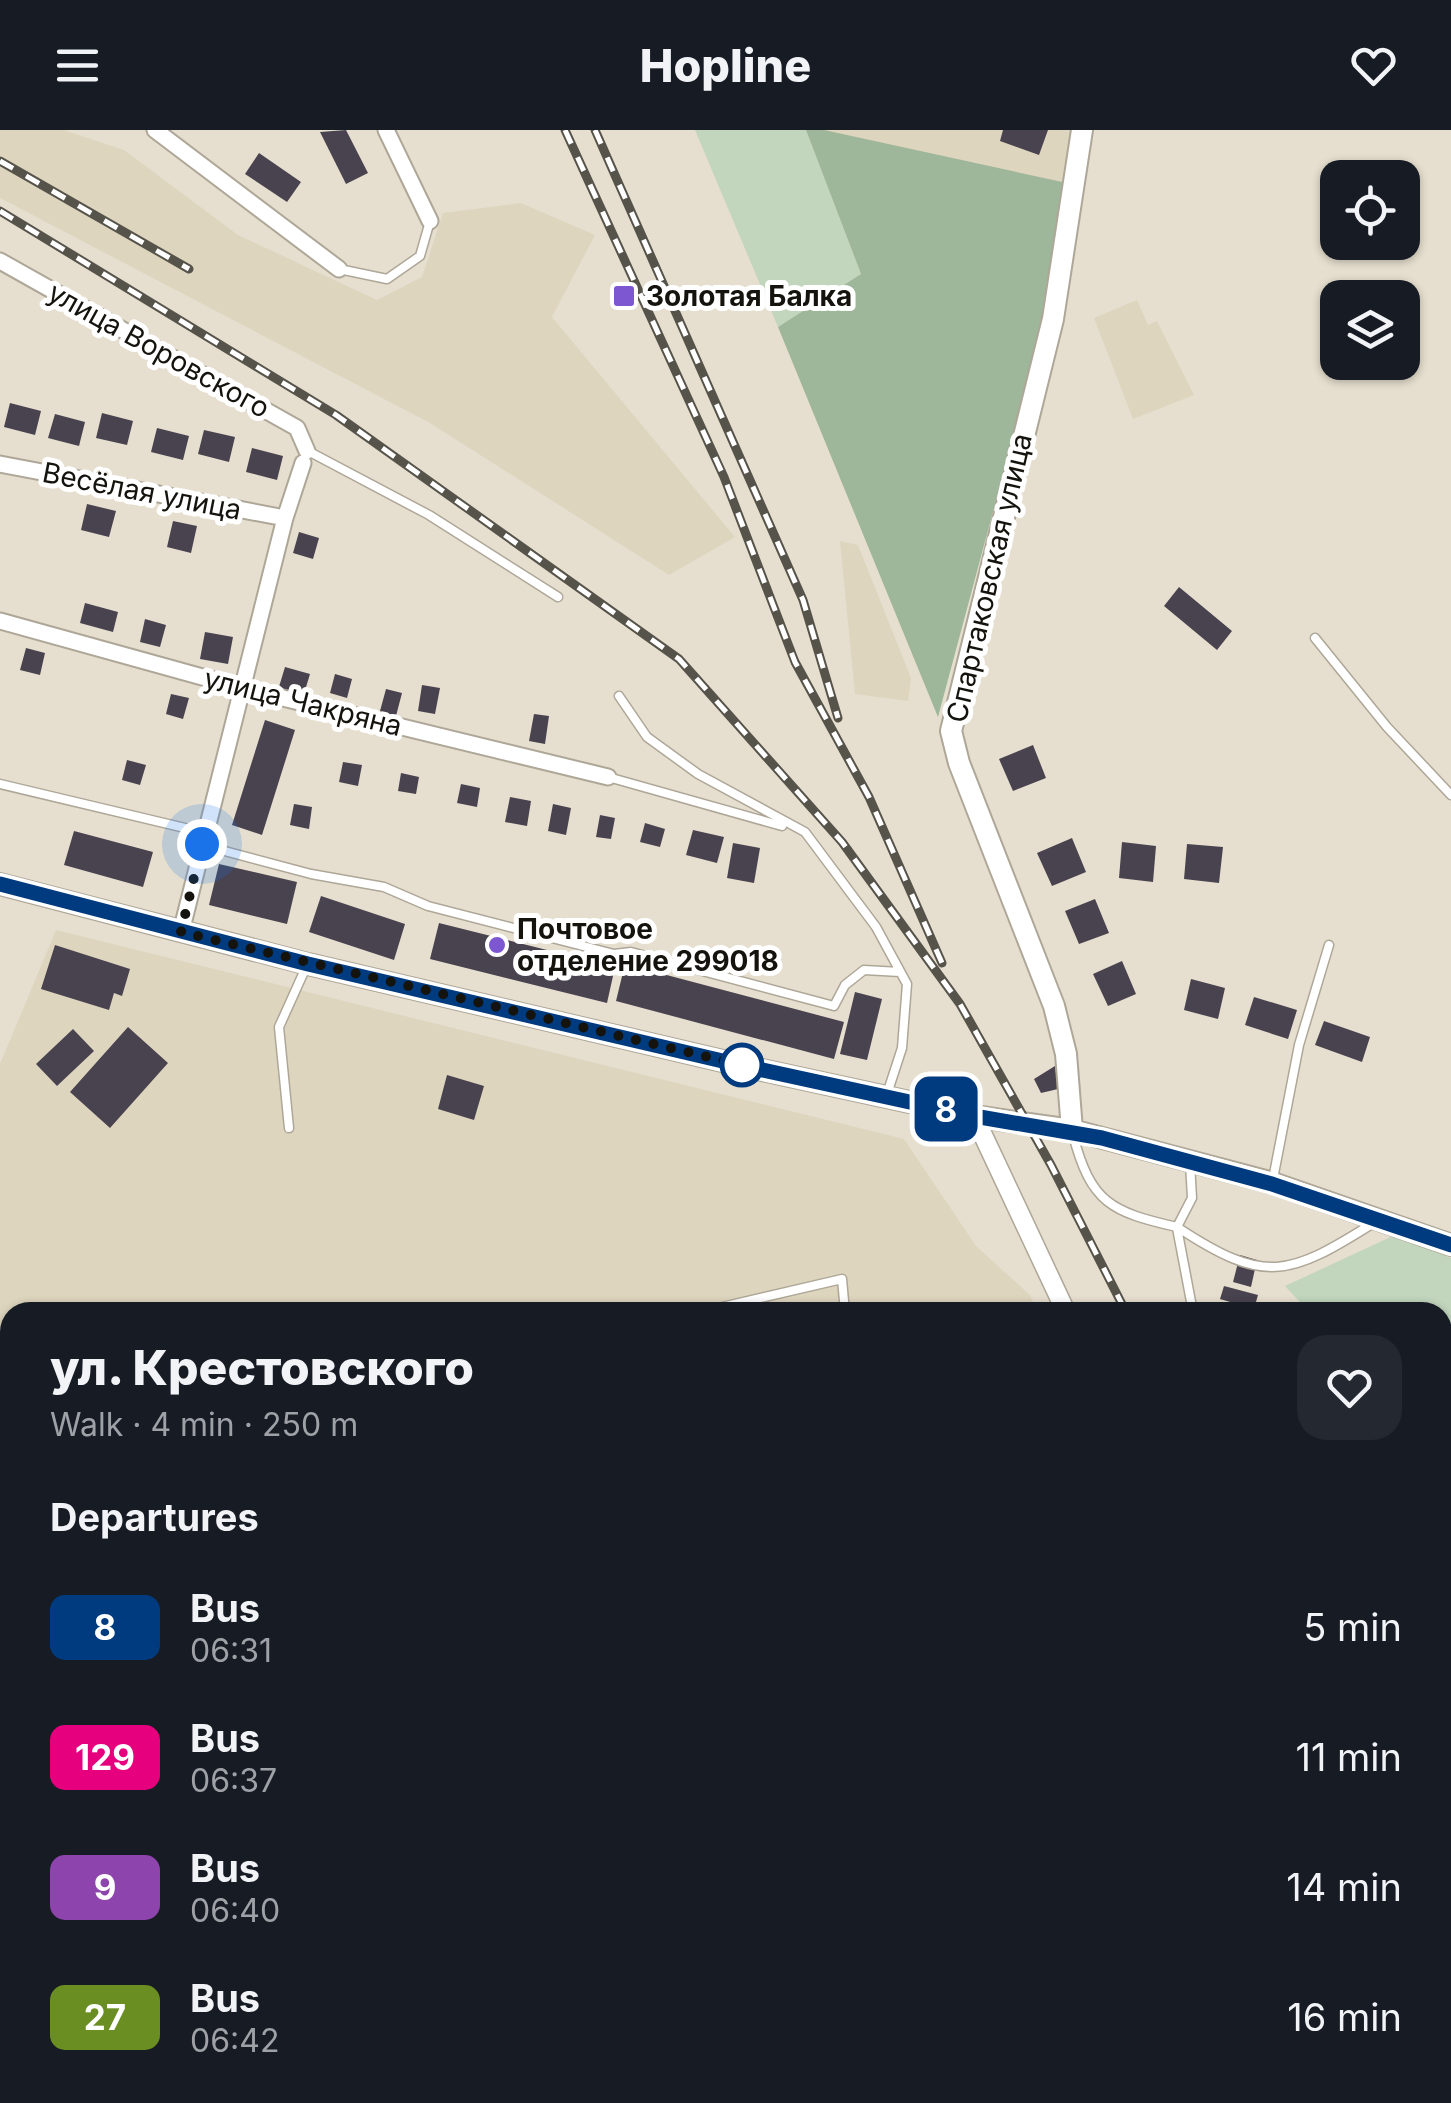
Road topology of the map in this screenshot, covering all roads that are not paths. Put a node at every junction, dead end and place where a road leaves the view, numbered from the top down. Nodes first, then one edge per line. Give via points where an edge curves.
1 (155, 130) edge
2 (386, 130) edge
3 (1082, 130) edge
4 (430, 221) joint
5 (0, 260) edge
6 (339, 269) joint
7 (305, 457) junction
8 (0, 464) edge
9 (284, 518) junction
10 (558, 597) dead end
11 (0, 621) edge
12 (1315, 638) dead end
13 (242, 688) junction
14 (619, 696) dead end
15 (608, 776) joint
16 (0, 784) edge
17 (1451, 795) edge
18 (804, 832) junction
19 (204, 839) junction
20 (0, 884) edge
21 (181, 932) junction
22 (1329, 945) dead end
23 (308, 964) junction
24 (900, 972) junction
25 (886, 1096) junction
26 (974, 1116) junction
27 (289, 1128) dead end
28 (1072, 1130) junction
29 (1190, 1160) junction
30 (1272, 1184) junction
31 (1381, 1219) junction
32 (1177, 1228) junction
33 (1451, 1245) edge
34 (743, 1302) edge
35 (844, 1302) edge
36 (1061, 1302) edge
37 (1191, 1302) edge

1 - 6 street
2 - 4 street
3 - 28 main road, Спартаковская улица via 1053,319 951,730 1054,1006
4 - 6 lane via 420,256 387,280
5 - 7 street, улица Воровского via 297,428
7 - 9 street
7 - 10 lane via 429,516
8 - 9 street, Весёлая улица
9 - 13 street
11 - 13 street, улица Чакряна
12 - 17 lane
13 - 15 street, улица Чакряна
13 - 19 street
14 - 18 lane via 648,737 685,765
15 - 18 lane
16 - 19 lane
18 - 24 lane via 876,927
19 - 21 street
19 - 24 lane via 311,874 384,887 428,906 834,1006 864,970
20 - 21 main road
21 - 23 main road
22 - 30 lane via 1299,1045
23 - 25 main road
23 - 27 lane via 278,1027
24 - 25 lane via 907,984 902,1048
25 - 26 main road
26 - 28 main road
26 - 36 street
28 - 29 main road
28 - 32 lane via 1082,1169 1098,1194 1121,1214
29 - 30 main road
29 - 32 lane via 1192,1198
30 - 31 main road
31 - 32 lane via 1278,1270 1226,1260
31 - 33 main road
32 - 37 lane
34 - 35 lane via 842,1278

